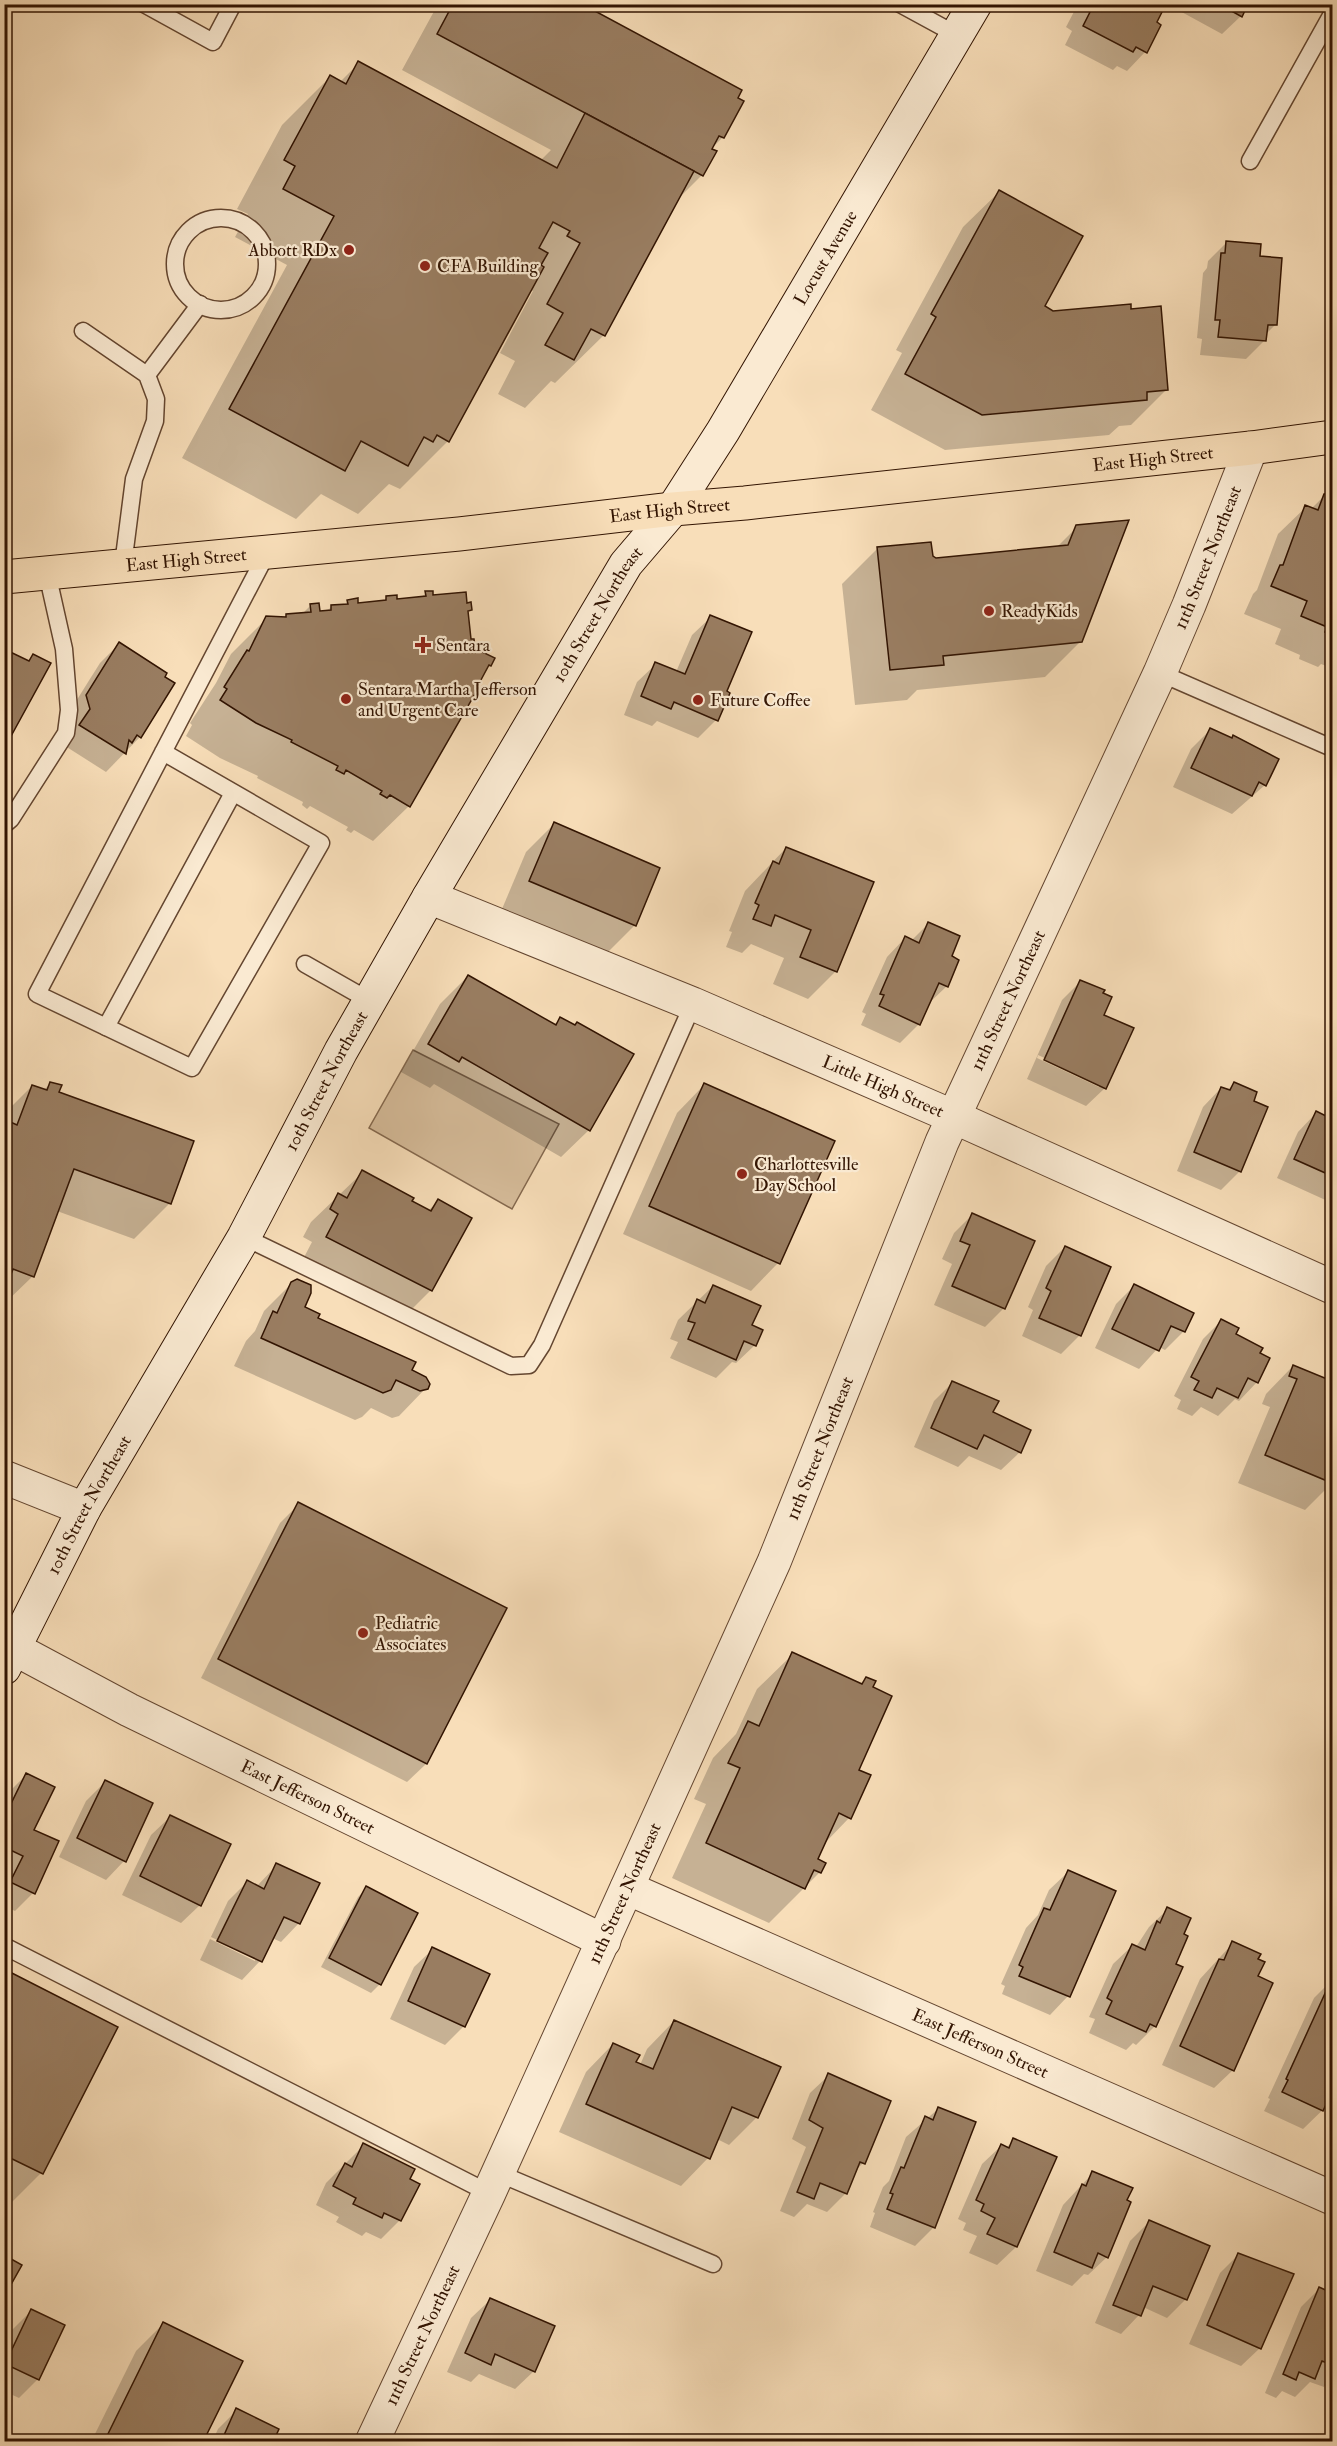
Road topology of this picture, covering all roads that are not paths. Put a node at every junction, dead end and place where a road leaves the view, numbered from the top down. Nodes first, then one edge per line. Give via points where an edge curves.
1 (144, 4) edge
2 (233, 4) edge
3 (900, 4) edge
4 (975, 4) edge
5 (1332, 14) edge
6 (957, 34) junction
7 (1250, 160) dead end
8 (200, 304) junction
9 (83, 330) dead end
10 (147, 375) junction
11 (1332, 437) edge
12 (1251, 448) junction
13 (673, 509) junction
14 (268, 551) junction
15 (123, 565) junction
16 (47, 573) junction
17 (4, 577) edge
18 (1160, 673) junction
19 (1332, 748) edge
20 (164, 752) junction
21 (233, 793) junction
22 (4, 825) edge
23 (429, 897) junction
24 (305, 964) dead end
25 (370, 1001) junction
26 (693, 1004) junction
27 (106, 1027) junction
28 (954, 1116) junction
29 (243, 1237) junction
30 (1332, 1287) edge
31 (4, 1477) edge
32 (84, 1509) junction
33 (10, 1658) edge
34 (627, 1888) junction
35 (604, 1941) junction
36 (4, 1946) edge
37 (493, 2183) junction
38 (1332, 2198) edge
39 (713, 2264) dead end
40 (372, 2442) edge

1 - 2 lane via 213,42
3 - 6 lane
4 - 6 street, Locust Avenue
5 - 7 lane
6 - 13 street, Locust Avenue via 819,271
8 - 8 lane via 231,309 258,292 267,262 257,234 246,225 217,218 191,229 181,241 176,255 180,283 188,296
8 - 10 lane
9 - 10 lane
10 - 15 lane via 156,399 155,421 134,479
11 - 12 main road, East High Street
12 - 13 main road, East High Street
12 - 18 street, 11th Street Northeast
13 - 14 main road, East High Street
13 - 23 street, 10th Street Northeast via 626,564
14 - 15 main road, East High Street
14 - 20 lane
15 - 16 main road, East High Street
16 - 17 main road, East High Street
16 - 22 lane via 64,649 69,710 66,733
18 - 19 lane
18 - 28 street, 11th Street Northeast
20 - 21 lane
20 - 27 lane via 37,994
21 - 27 lane
21 - 27 lane via 321,843 192,1068
23 - 25 street, 10th Street Northeast
23 - 26 street, Little High Street
24 - 25 lane
25 - 29 street, 10th Street Northeast
26 - 28 street, Little High Street
26 - 29 lane via 530,1365 511,1366
28 - 30 street, Little High Street
28 - 34 street, 11th Street Northeast via 774,1562
29 - 32 street, 10th Street Northeast
31 - 32 street
32 - 33 street, 10th Street Northeast
33 - 35 street, East Jefferson Street via 129,1710
34 - 35 street, 11th Street Northeast
34 - 38 street, East Jefferson Street
35 - 37 street, 11th Street Northeast
36 - 37 lane
37 - 39 lane
37 - 40 street, 11th Street Northeast

